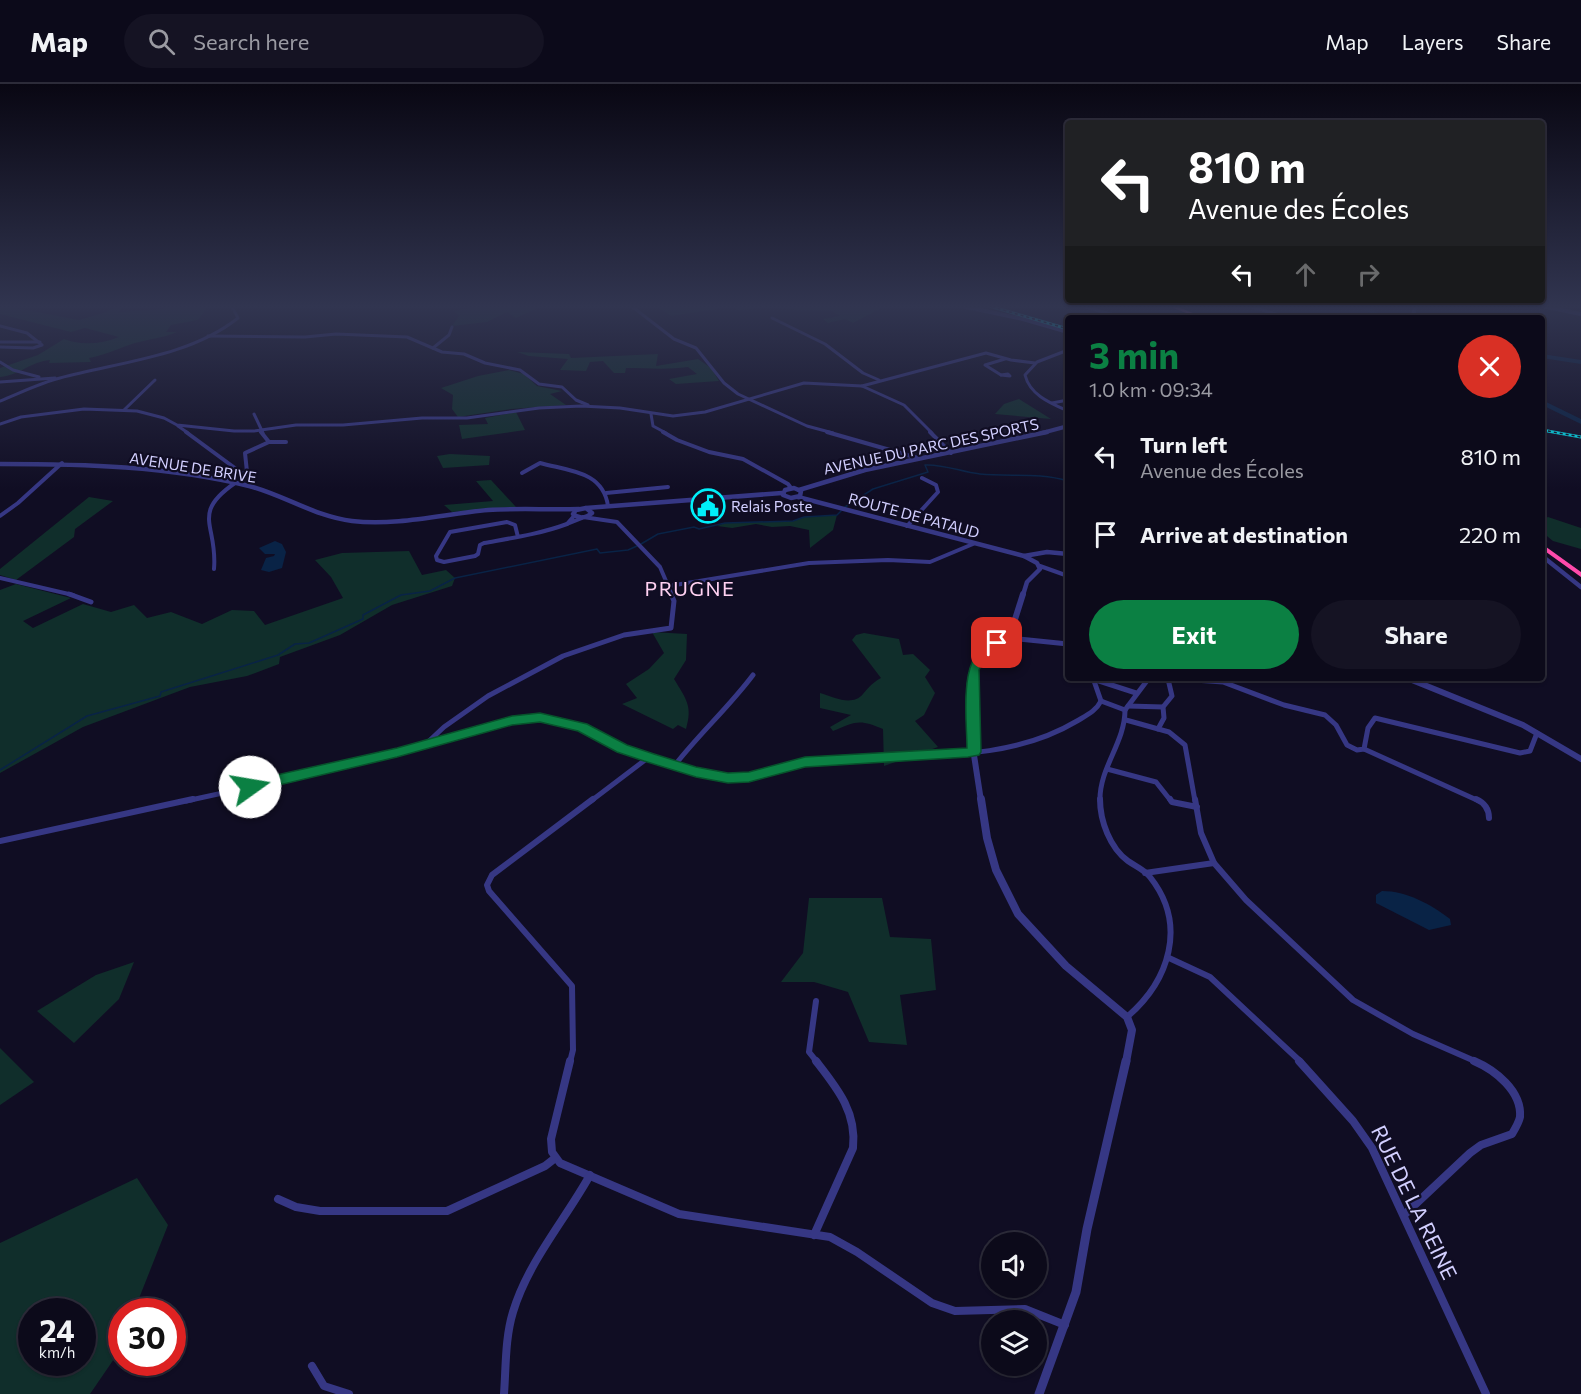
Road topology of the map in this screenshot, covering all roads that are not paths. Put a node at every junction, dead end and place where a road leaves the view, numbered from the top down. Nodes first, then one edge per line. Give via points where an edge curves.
1 (7, 366) edge
2 (117, 366) edge
3 (501, 366) edge
4 (711, 366) edge
5 (855, 366) edge
6 (937, 366) edge
7 (987, 366) edge
8 (1032, 366) edge
9 (1001, 375) dead end
10 (59, 378) junction
11 (46, 379) junction
12 (155, 380) dead end
13 (880, 381) junction
14 (0, 382) edge
15 (862, 386) junction
16 (749, 399) junction
17 (0, 401) edge
18 (1065, 401) edge
19 (1052, 403) junction
20 (591, 407) junction
21 (124, 410) junction
22 (1065, 410) edge
23 (254, 414) dead end
24 (651, 414) junction
25 (0, 424) edge
26 (177, 425) junction
27 (1065, 427) edge
28 (260, 430) junction
29 (268, 442) junction
30 (286, 442) dead end
31 (951, 453) junction
32 (918, 458) junction
33 (62, 463) junction
34 (0, 464) edge
35 (236, 470) junction
36 (522, 473) dead end
37 (922, 478) dead end
38 (216, 479) junction
39 (235, 483) junction
40 (668, 487) dead end
41 (791, 488) junction
42 (799, 490) junction
43 (782, 493) junction
44 (606, 494) junction
45 (798, 497) junction
46 (606, 506) junction
47 (556, 508) junction
48 (586, 508) junction
49 (579, 509) junction
50 (592, 513) junction
51 (573, 515) junction
52 (0, 516) edge
53 (583, 518) junction
54 (604, 520) junction
55 (567, 524) junction
56 (907, 526) junction
57 (518, 537) junction
58 (1545, 543) edge
59 (974, 544) junction
60 (1545, 548) edge
61 (1065, 554) edge
62 (1024, 556) junction
63 (1545, 558) edge
64 (1040, 566) junction
65 (214, 568) dead end
66 (1581, 570) edge
67 (1065, 575) edge
68 (1581, 575) edge
69 (0, 578) edge
70 (669, 585) junction
71 (1581, 587) edge
72 (91, 602) dead end
73 (1011, 632) junction
74 (1005, 639) junction
75 (1019, 639) junction
76 (1065, 643) edge
77 (753, 675) dead end
78 (1094, 681) edge
79 (1101, 681) edge
80 (1146, 681) edge
81 (1168, 681) edge
82 (1217, 681) edge
83 (1414, 681) edge
84 (1136, 693) junction
85 (1101, 701) junction
86 (1163, 707) junction
87 (1127, 708) junction
88 (1126, 720) junction
89 (1158, 729) junction
90 (1537, 733) junction
91 (427, 743) junction
92 (1364, 749) junction
93 (974, 752) junction
94 (649, 757) junction
95 (1581, 759) edge
96 (675, 765) junction
97 (1107, 769) junction
98 (1197, 807) junction
99 (1489, 818) dead end
100 (0, 841) edge
101 (1214, 863) junction
102 (1145, 873) junction
103 (1169, 958) junction
104 (816, 1001) dead end
105 (1127, 1017) junction
106 (554, 1159) junction
107 (590, 1175) junction
108 (278, 1199) dead end
109 (1404, 1215) junction
110 (814, 1235) junction
111 (1065, 1325) junction
112 (312, 1366) dead end
113 (349, 1394) edge
114 (504, 1394) edge
115 (1039, 1394) edge
116 (1486, 1394) edge

1 - 11 street
2 - 10 street
3 - 20 street via 520,370 539,384 562,387
4 - 16 street via 724,383
5 - 13 street
6 - 13 street
7 - 9 street
8 - 19 street via 1026,372 1026,380
10 - 11 street
10 - 17 street
11 - 14 street
12 - 21 street
13 - 15 street
15 - 16 street via 804,383
15 - 31 street via 904,405
16 - 24 street via 705,412
16 - 32 street via 807,426
18 - 19 street
19 - 22 street
20 - 24 street
20 - 28 street via 539,408 467,418 284,425
21 - 25 street via 84,409 21,417
21 - 26 street via 152,414
23 - 28 street
24 - 41 street via 653,426 672,438 743,459
26 - 28 street
26 - 35 street
27 - 31 street, AVENUE DU PARC DES SPORTS
28 - 29 street
29 - 30 street
29 - 35 street via 245,453 246,472
31 - 32 street, AVENUE DU PARC DES SPORTS
32 - 42 street, AVENUE DU PARC DES SPORTS
33 - 34 street, AVENUE DE BRIVE
33 - 38 street, AVENUE DE BRIVE
33 - 52 street
35 - 38 street
36 - 44 street via 540,463 586,473
37 - 56 street via 936,485 938,492
38 - 39 street, AVENUE DE BRIVE
39 - 47 street, AVENUE DE BRIVE via 354,521
39 - 65 street via 209,505 218,554
40 - 44 street
41 - 42 street
41 - 43 street
42 - 45 street
43 - 45 street, ROUTE DE PATAUD
43 - 46 street
44 - 46 street
45 - 56 street, ROUTE DE PATAUD
46 - 48 street
46 - 50 street
47 - 49 street, AVENUE DE BRIVE
47 - 51 street, AVENUE DE BRIVE
48 - 49 street, AVENUE DE BRIVE
48 - 50 street
49 - 51 street
50 - 53 street
50 - 54 street
51 - 53 street, AVENUE DE BRIVE
51 - 55 street
53 - 54 street
53 - 55 street
54 - 70 street via 620,524 660,567
55 - 57 street via 549,532
56 - 59 street, ROUTE DE PATAUD
57 - 57 street via 480,545 476,556 437,560 450,532 507,522 515,525
58 - 66 highway
59 - 62 street, ROUTE DE PATAUD
59 - 70 street via 930,562 809,563
60 - 68 highway
61 - 62 street
62 - 64 street
63 - 71 street
64 - 67 street
64 - 73 street via 1027,582
69 - 72 street
70 - 91 street via 674,601 669,630 639,631 609,639 542,666 479,703
73 - 74 street via 1004,634
73 - 75 street via 1018,634
74 - 75 street
74 - 93 street via 988,649 973,670
75 - 76 street
77 - 96 street
78 - 85 street
79 - 84 street
80 - 84 street
81 - 86 street via 1172,696
82 - 92 street via 1325,715 1347,745
83 - 90 street
84 - 87 street
85 - 87 street
85 - 93 street via 1097,709 1050,736 1020,746
86 - 87 street
86 - 89 street via 1164,718
87 - 88 street
88 - 89 street
88 - 97 street via 1123,737
89 - 98 street via 1177,736 1185,745
90 - 92 street via 1530,751 1520,753 1375,718 1367,726
90 - 95 street
91 - 94 street via 540,717 582,728
91 - 100 street via 296,777
92 - 99 street via 1482,802
93 - 96 street via 805,762 739,779
93 - 105 street via 987,838 996,870 1013,905 1066,966
94 - 96 street
94 - 106 street via 492,875 487,885 572,986 573,1050 551,1139
97 - 98 street via 1156,782 1172,802
97 - 102 street via 1100,803 1110,839 1125,859
98 - 101 street via 1201,833
101 - 102 street
101 - 109 street via 1246,900 1345,994 1413,1034 1488,1067 1508,1085 1518,1103 1520,1118 1512,1134 1470,1153
102 - 103 street via 1165,906 1170,930
103 - 105 street via 1143,1006
103 - 109 street, RUE DE LA REINE via 1210,977 1296,1057 1372,1148
104 - 110 street via 809,1052 842,1097 854,1119 856,1134
105 - 111 street via 1132,1029 1121,1091 1091,1209 1076,1292
106 - 107 street
106 - 108 street via 447,1211 321,1211
107 - 110 street via 679,1214
107 - 114 street via 515,1304
109 - 116 street, RUE DE LA REINE
110 - 111 street via 830,1237 857,1252 932,1303 955,1311 1025,1309
111 - 115 street
112 - 113 street via 324,1386

